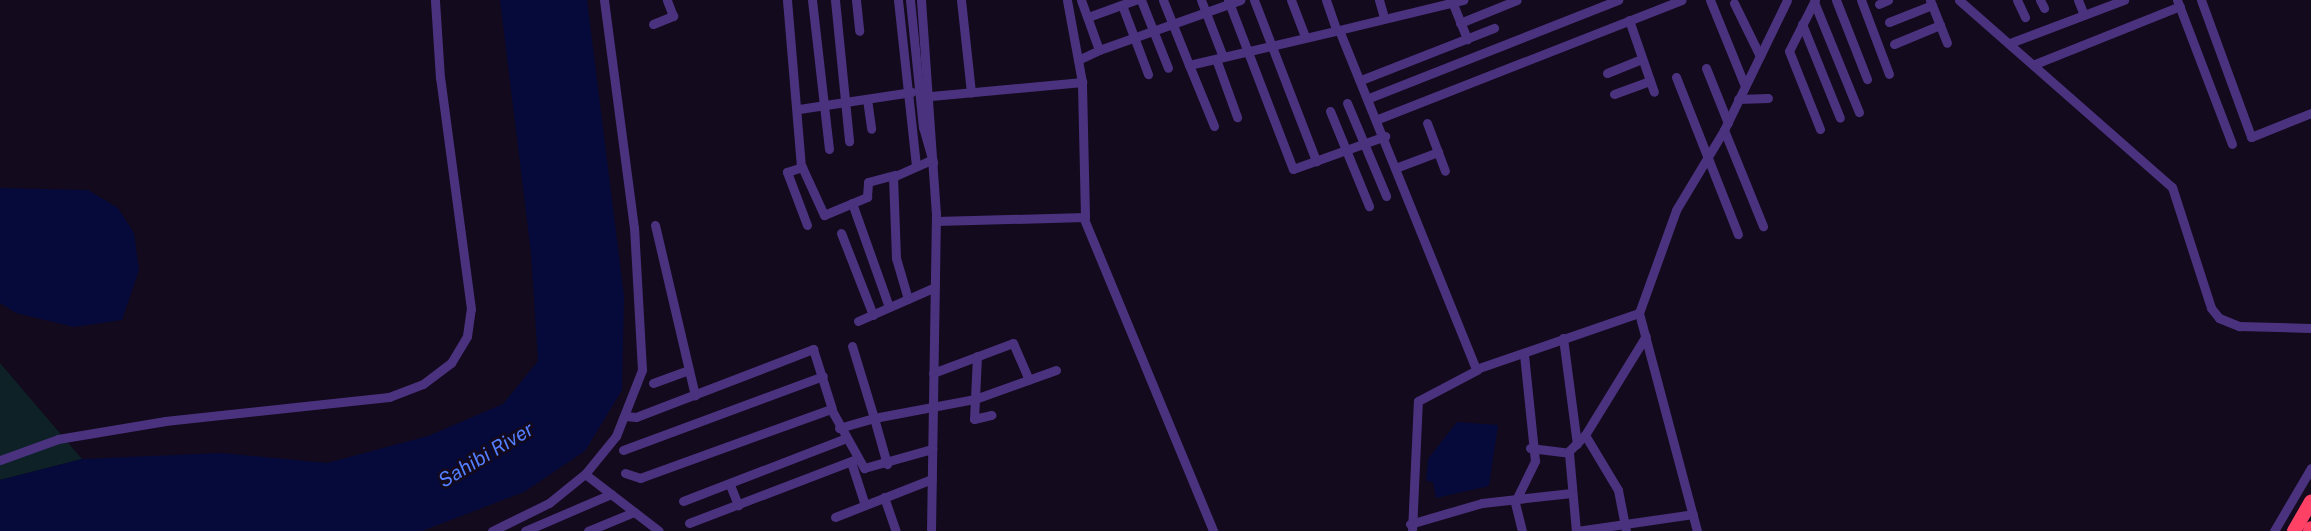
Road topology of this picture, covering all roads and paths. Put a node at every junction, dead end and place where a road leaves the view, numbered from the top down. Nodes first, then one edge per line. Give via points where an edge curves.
1 (435, 0) edge
2 (604, 0) edge
3 (667, 0) edge
4 (787, 0) edge
5 (812, 0) edge
6 (835, 0) edge
7 (856, 0) edge
8 (898, 0) edge
9 (910, 0) edge
10 (921, 0) edge
11 (961, 0) edge
12 (1067, 0) edge
13 (1081, 0) edge
14 (1135, 0) edge
15 (1141, 0) edge
16 (1163, 0) edge
17 (1201, 0) edge
18 (1240, 0) edge
19 (1254, 0) edge
20 (1291, 0) edge
21 (1326, 0) edge
22 (1379, 0) edge
23 (1463, 0) edge
24 (1518, 0) edge
25 (1618, 0) edge
26 (1682, 0) edge
27 (1710, 0) edge
28 (1787, 0) edge
29 (1836, 0) edge
30 (1861, 0) edge
31 (1959, 0) edge
32 (2017, 0) edge
33 (2078, 0) edge
34 (2124, 0) edge
35 (2201, 0) edge
36 (1814, 1) edge
37 (1229, 2) edge
38 (1669, 2) edge
39 (1931, 2) edge
40 (1734, 3) dead end
41 (2179, 3) edge
42 (1453, 4) junction
43 (1122, 5) junction
44 (1206, 13) junction
45 (2084, 15) junction
46 (1088, 17) junction
47 (2025, 17) dead end
48 (1384, 18) junction
49 (1629, 20) junction
50 (1889, 22) dead end
51 (1460, 23) junction
52 (653, 24) dead end
53 (1802, 24) junction
54 (1940, 25) junction
55 (1173, 26) junction
56 (1494, 28) dead end
57 (1337, 30) junction
58 (859, 31) dead end
59 (1154, 33) junction
60 (1305, 37) junction
61 (1467, 39) junction
62 (1136, 40) junction
63 (1947, 43) dead end
64 (1894, 44) dead end
65 (2010, 44) junction
66 (1271, 46) junction
67 (1099, 50) junction
68 (1249, 52) junction
69 (1760, 56) junction
70 (1219, 58) junction
71 (1642, 58) junction
72 (1078, 60) junction
73 (2035, 64) junction
74 (1189, 65) junction
75 (1168, 68) dead end
76 (1706, 68) dead end
77 (1607, 73) dead end
78 (1148, 74) dead end
79 (1889, 74) dead end
80 (1676, 77) dead end
81 (1867, 79) dead end
82 (1361, 80) junction
83 (1650, 81) junction
84 (1082, 82) junction
85 (1745, 86) junction
86 (920, 91) junction
87 (971, 92) junction
88 (1654, 92) dead end
89 (908, 93) junction
90 (931, 93) junction
91 (1614, 94) dead end
92 (1370, 98) junction
93 (1768, 98) dead end
94 (867, 99) junction
95 (1738, 99) junction
96 (846, 102) junction
97 (1347, 103) dead end
98 (825, 105) junction
99 (799, 109) junction
100 (1330, 111) dead end
101 (1859, 112) dead end
102 (2311, 113) edge
103 (1237, 117) dead end
104 (1840, 118) dead end
105 (1378, 119) junction
106 (1427, 123) dead end
107 (1214, 126) dead end
108 (1726, 127) junction
109 (870, 129) dead end
110 (1820, 129) dead end
111 (1385, 136) junction
112 (849, 141) dead end
113 (1364, 143) junction
114 (2232, 144) dead end
115 (830, 149) dead end
116 (1344, 150) junction
117 (1438, 152) junction
118 (1711, 154) junction
119 (932, 161) junction
120 (1316, 161) junction
121 (801, 166) junction
122 (916, 166) junction
123 (1398, 167) junction
124 (1445, 171) dead end
125 (895, 175) junction
126 (1386, 196) dead end
127 (852, 203) junction
128 (1369, 206) dead end
129 (1084, 219) junction
130 (936, 221) junction
131 (655, 225) dead end
132 (807, 225) dead end
133 (1763, 226) dead end
134 (841, 233) dead end
135 (1738, 234) dead end
136 (935, 287) junction
137 (908, 299) junction
138 (889, 307) junction
139 (1639, 313) junction
140 (873, 315) junction
141 (858, 321) dead end
142 (2308, 327) edge
143 (1646, 336) junction
144 (1563, 338) junction
145 (852, 346) dead end
146 (1524, 354) junction
147 (977, 356) junction
148 (689, 370) junction
149 (1056, 370) dead end
150 (1477, 370) junction
151 (933, 373) junction
152 (823, 376) junction
153 (1029, 380) junction
154 (653, 383) dead end
155 (695, 395) junction
156 (975, 399) junction
157 (933, 403) junction
158 (832, 409) junction
159 (992, 415) dead end
160 (626, 416) junction
161 (874, 418) junction
162 (839, 428) junction
163 (1585, 435) junction
164 (844, 439) junction
165 (1577, 444) junction
166 (1530, 448) junction
167 (933, 449) junction
168 (623, 450) dead end
169 (1568, 452) junction
170 (0, 460) edge
171 (854, 460) junction
172 (887, 464) junction
173 (2311, 468) edge
174 (625, 473) dead end
175 (585, 474) junction
176 (932, 479) junction
177 (730, 484) junction
178 (1571, 493) junction
179 (611, 494) junction
180 (884, 497) junction
181 (1515, 500) junction
182 (682, 501) dead end
183 (2311, 501) edge
184 (738, 505) junction
185 (865, 505) junction
186 (634, 512) junction
187 (1693, 514) junction
188 (835, 517) dead end
189 (689, 523) dead end
190 (1625, 526) edge
191 (1411, 528) edge
192 (492, 531) edge
193 (525, 531) edge
194 (588, 531) edge
195 (659, 531) edge
196 (897, 531) edge
197 (931, 531) edge
198 (1213, 531) edge
199 (1522, 531) edge
200 (1577, 531) edge
201 (1697, 531) edge
202 (2274, 531) edge
203 (2294, 531) edge

1 - 170 street via 440,78 471,309 464,345 451,363 423,384 389,397 165,421 58,439
2 - 160 street via 643,322 642,370
3 - 52 street via 673,16
4 - 99 street
5 - 98 street
6 - 96 street
7 - 58 street
8 - 89 street
9 - 86 street
10 - 90 street
11 - 87 street
12 - 72 street
13 - 46 street
14 - 43 street
15 - 59 street
16 - 55 street
17 - 44 street
18 - 37 street
19 - 66 street
20 - 60 street
21 - 57 street
22 - 48 street
23 - 42 street
24 - 51 street
25 - 92 street
26 - 38 street
27 - 85 street
28 - 69 street
29 - 81 street
30 - 79 street
31 - 65 street
32 - 47 street
33 - 45 street
34 - 45 street
35 - 102 street via 2251,137
36 - 53 street
36 - 101 street
37 - 44 street
37 - 68 street
38 - 49 street
39 - 50 street
39 - 54 street
40 - 69 street
41 - 73 street
41 - 114 street
42 - 48 street
42 - 51 street
43 - 46 street
43 - 62 street
44 - 55 street
44 - 70 street
45 - 65 street
46 - 67 street
48 - 57 street
49 - 71 street
49 - 105 street
51 - 61 street
53 - 104 street
53 - 110 street via 1790,54
54 - 63 street
54 - 64 street
55 - 59 street
55 - 74 street
56 - 61 street
57 - 60 street
57 - 82 street
59 - 62 street
59 - 75 street
60 - 66 street
61 - 82 street
62 - 67 street
62 - 78 street
65 - 73 street
66 - 68 street
66 - 120 street
67 - 72 street
68 - 70 street
68 - 120 street via 1292,167
69 - 85 street
70 - 74 street
70 - 103 street
71 - 77 street
71 - 83 street
72 - 84 street
73 - 142 street via 2172,187 2211,308 2219,318 2239,326
74 - 107 street
76 - 108 street
80 - 118 street
82 - 92 street
83 - 88 street
83 - 91 street
84 - 87 street
84 - 129 street
85 - 95 street
86 - 89 street
86 - 90 street
86 - 119 street
87 - 90 street
89 - 94 street
89 - 122 street
90 - 119 street
92 - 105 street
93 - 95 street
94 - 96 street
94 - 109 street
95 - 108 street
96 - 98 street
96 - 112 street
97 - 113 street
98 - 99 street
98 - 115 street
99 - 121 street
100 - 116 street
105 - 111 street
106 - 117 street
108 - 118 street
108 - 133 street
111 - 113 street
111 - 123 street
113 - 116 street
113 - 126 street
116 - 120 street
116 - 128 street
117 - 123 street
117 - 124 street
118 - 135 street
118 - 139 street via 1669,225
119 - 122 street
119 - 130 street
121 - 127 street via 821,212
121 - 132 street via 787,175
122 - 125 street
123 - 150 street
125 - 127 street via 868,182 867,196
125 - 137 street via 896,258
127 - 138 street
129 - 130 street
129 - 198 street
130 - 136 street
131 - 148 street
134 - 140 street
136 - 137 street
136 - 151 street
137 - 138 street
138 - 140 street
139 - 143 street
139 - 144 street
140 - 141 street
143 - 163 street
143 - 187 street
144 - 146 street
144 - 165 street
145 - 161 street
146 - 150 street
146 - 166 street
147 - 151 street
147 - 153 street via 1013,343
147 - 156 street
148 - 154 street
148 - 155 street
149 - 153 street
150 - 191 street via 1418,401
151 - 157 street
152 - 155 street via 813,349
152 - 158 street
152 - 168 street
153 - 156 street
155 - 160 street
156 - 157 street
156 - 159 street via 975,419
157 - 161 street
157 - 167 street
158 - 162 street
158 - 174 street via 640,478
160 - 175 street
161 - 162 street
161 - 172 street
162 - 164 street
163 - 165 street
163 - 190 street via 1618,490
164 - 171 street
164 - 177 street
165 - 169 street
166 - 169 street
166 - 181 street via 1535,461
167 - 172 street
167 - 176 street
169 - 178 street
171 - 172 street via 866,468
171 - 184 street
171 - 185 street
173 - 202 street
175 - 179 street
175 - 192 street via 549,503
176 - 180 street
176 - 197 street
177 - 182 street
177 - 184 street
178 - 181 street
178 - 200 street
179 - 186 street
179 - 193 street
180 - 185 street
180 - 196 street
181 - 191 street via 1482,503
181 - 199 street
183 - 203 highway
184 - 189 street
185 - 188 street
186 - 194 street
186 - 195 street
187 - 190 street
187 - 201 street
190 - 200 street

